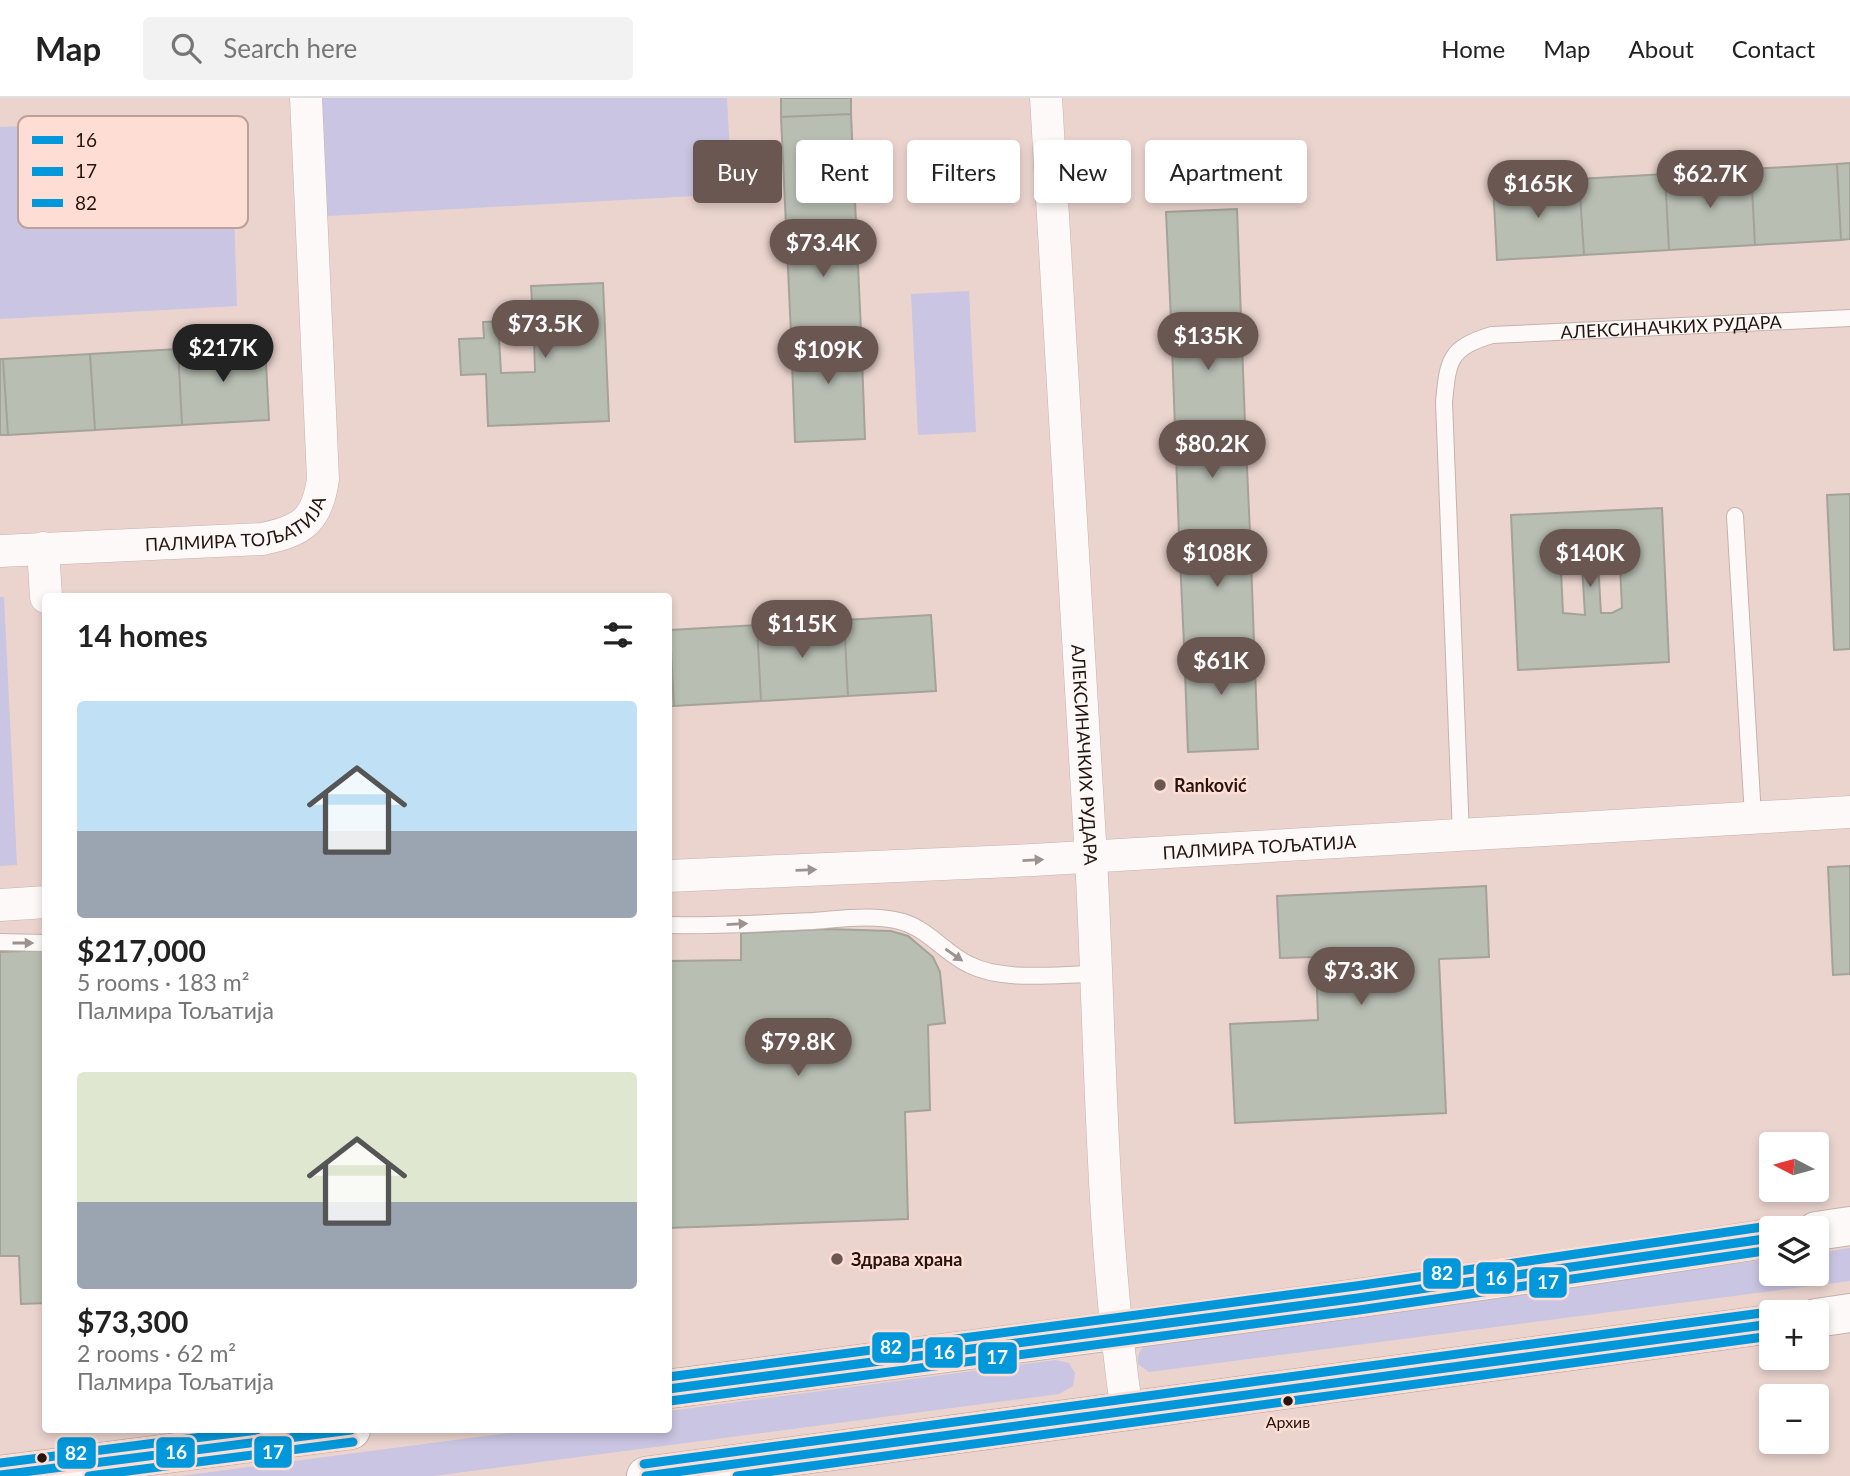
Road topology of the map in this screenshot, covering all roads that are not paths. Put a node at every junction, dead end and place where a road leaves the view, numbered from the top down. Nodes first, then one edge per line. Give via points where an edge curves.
1 (306, 98) edge
2 (1046, 98) edge
3 (1850, 318) edge
4 (1735, 516) dead end
5 (43, 548) junction
6 (0, 551) edge
7 (46, 593) edge
8 (1850, 812) edge
9 (1753, 816) junction
10 (1461, 835) junction
11 (1090, 857) junction
12 (672, 876) edge
13 (42, 902) edge
14 (0, 905) edge
15 (672, 925) edge
16 (0, 942) edge
17 (42, 943) edge
18 (1096, 974) junction
19 (1850, 1226) edge
20 (1829, 1229) edge
21 (1759, 1240) edge
22 (1850, 1313) edge
23 (1829, 1316) edge
24 (1759, 1326) edge
25 (1115, 1331) junction
26 (672, 1388) edge
27 (1127, 1412) junction
28 (328, 1433) edge
29 (0, 1475) edge
30 (646, 1476) edge

1 - 5 street, ПАЛМИРА ТОЉАТИЈА via 323,479 316,511 285,534 262,539
2 - 11 street, АЛЕКСИНАЧКИХ РУДАРА
3 - 10 lane, АЛЕКСИНАЧКИХ РУДАРА via 1492,335 1467,342 1456,354 1447,370 1444,402
4 - 9 lane
5 - 6 street, ПАЛМИРА ТОЉАТИЈА
5 - 7 street
8 - 9 street, ПАЛМИРА ТОЉАТИЈА
9 - 10 street, ПАЛМИРА ТОЉАТИЈА
10 - 11 street, ПАЛМИРА ТОЉАТИЈА
12 -> 11 street, ПАЛМИРА ТОЉАТИЈА
11 - 18 street, АЛЕКСИНАЧКИХ РУДАРА
13 - 14 street
15 -> 18 lane via 869,918 903,922 949,953 992,974
16 -> 17 lane
18 - 25 street, АЛЕКСИНАЧКИХ РУДАРА
19 - 20 main road
21 - 25 main road
22 - 23 main road
24 - 27 main road
25 - 26 main road
25 - 27 street, АЛЕКСИНАЧКИХ РУДАРА
27 - 30 main road
28 - 29 main road

